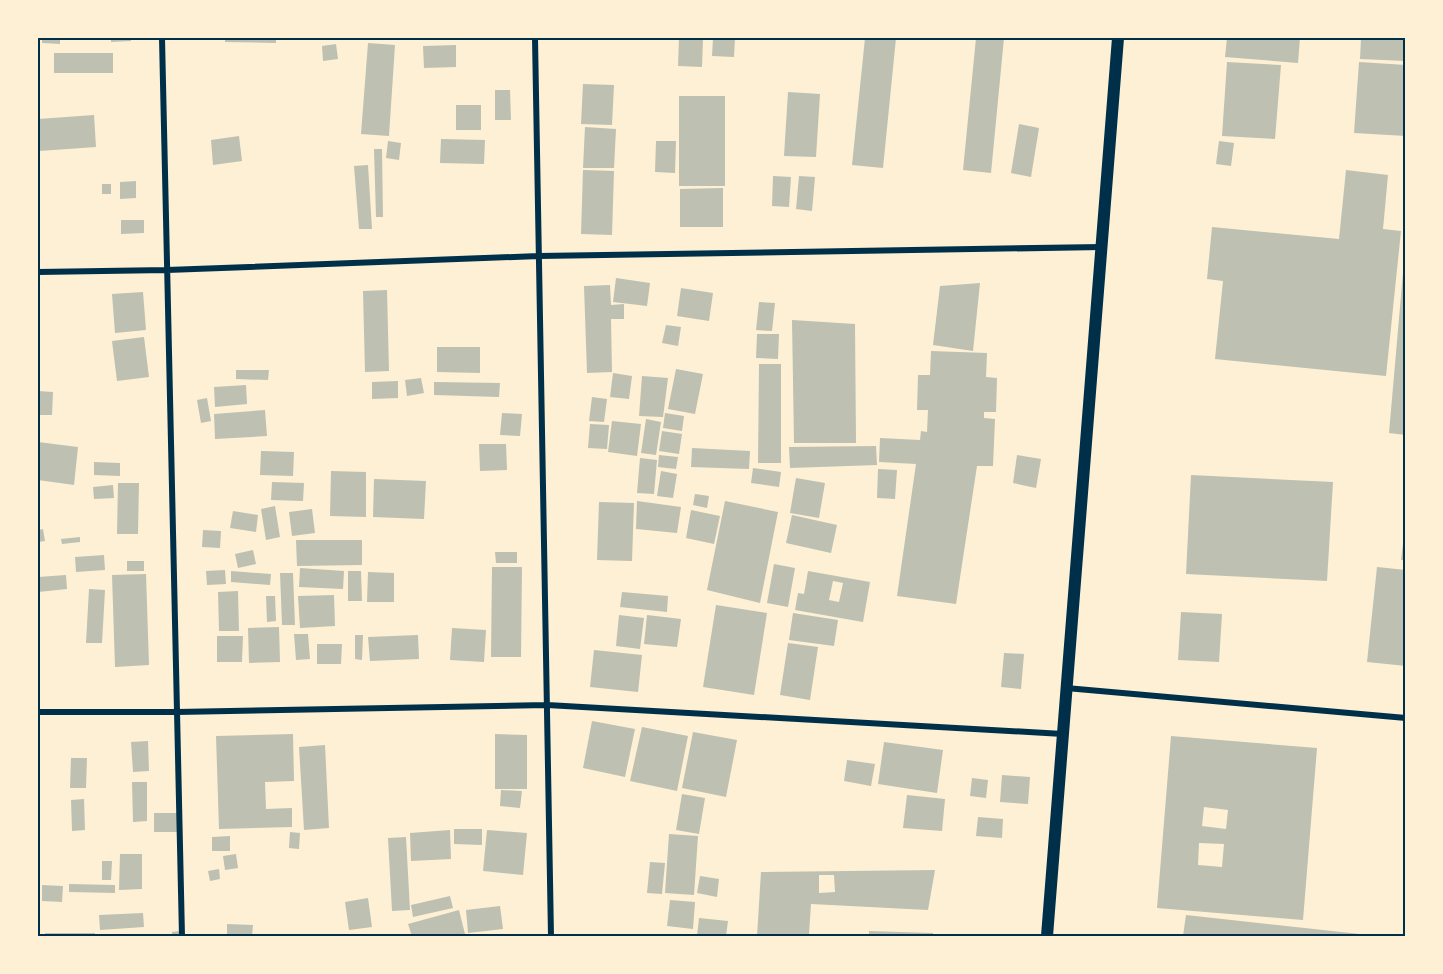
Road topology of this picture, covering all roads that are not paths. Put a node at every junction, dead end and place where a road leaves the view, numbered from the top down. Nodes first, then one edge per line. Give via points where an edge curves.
1 (162, 38) edge
2 (535, 38) edge
3 (1118, 38) edge
4 (1102, 247) junction
5 (539, 256) junction
6 (167, 270) junction
7 (38, 272) edge
8 (1066, 688) junction
9 (547, 705) junction
10 (38, 712) edge
11 (177, 712) junction
12 (1406, 718) edge
13 (1063, 734) junction
14 (182, 936) edge
15 (551, 936) edge
16 (1047, 936) edge

1 - 6 street
2 - 5 street
3 - 4 main road
4 - 5 street
4 - 8 main road
5 - 6 street
5 - 9 street
6 - 7 street
6 - 11 street
8 - 12 street
8 - 13 main road
9 - 11 street
9 - 13 street
9 - 15 street
10 - 11 street
11 - 14 street
13 - 16 main road

